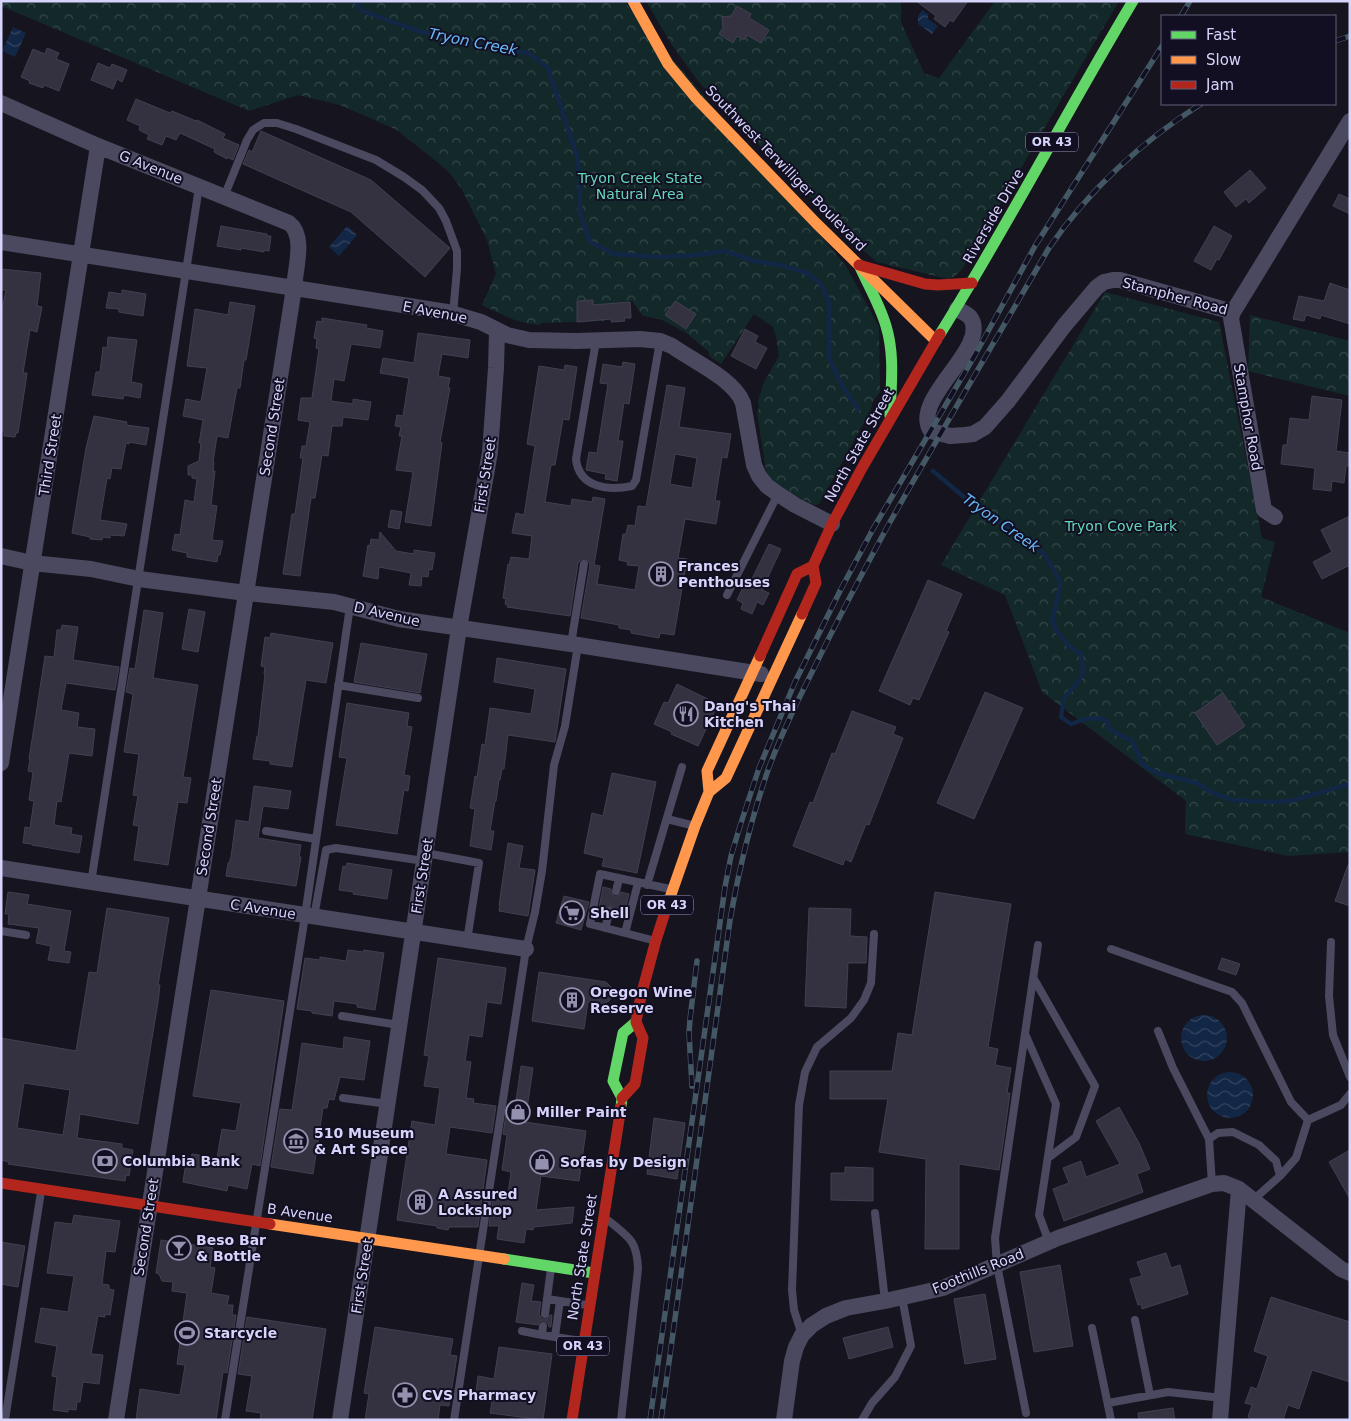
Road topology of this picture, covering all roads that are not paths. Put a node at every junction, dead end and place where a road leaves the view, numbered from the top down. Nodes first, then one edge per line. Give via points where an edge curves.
1 (633, 1) edge
2 (1133, 1) edge
3 (1, 103) edge
4 (1350, 122) edge
5 (98, 146) junction
6 (199, 187) junction
7 (224, 197) junction
8 (297, 235) joint
9 (1, 242) edge
10 (81, 255) junction
11 (859, 265) junction
12 (187, 272) junction
13 (972, 283) junction
14 (294, 288) junction
15 (957, 309) junction
16 (1233, 312) junction
17 (453, 314) junction
18 (497, 331) junction
19 (596, 341) junction
20 (660, 341) junction
21 (936, 341) junction
22 (890, 418) junction
23 (778, 494) junction
24 (1275, 517) dead end
25 (832, 524) junction
26 (1, 556) edge
27 (32, 563) junction
28 (584, 564) dead end
29 (813, 566) junction
30 (139, 579) junction
31 (246, 593) junction
32 (728, 595) dead end
33 (350, 606) junction
34 (459, 628) junction
35 (574, 645) junction
36 (752, 673) junction
37 (773, 676) junction
38 (338, 685) junction
39 (418, 698) dead end
40 (1, 764) edge
41 (682, 767) dead end
42 (709, 792) junction
43 (667, 819) junction
44 (695, 826) junction
45 (266, 831) dead end
46 (316, 839) junction
47 (425, 857) junction
48 (1, 868) edge
49 (619, 879) junction
50 (91, 883) junction
51 (638, 883) junction
52 (647, 884) junction
53 (672, 890) junction
54 (616, 891) dead end
55 (198, 899) junction
56 (610, 911) dead end
57 (309, 917) junction
58 (605, 928) junction
59 (1, 931) edge
60 (414, 933) junction
61 (625, 933) junction
62 (874, 934) dead end
63 (26, 935) dead end
64 (656, 940) junction
65 (467, 941) junction
66 (1330, 942) dead end
67 (1038, 945) dead end
68 (526, 949) junction
69 (1111, 949) dead end
70 (1034, 979) junction
71 (342, 1016) dead end
72 (636, 1022) junction
73 (400, 1025) junction
74 (1158, 1031) dead end
75 (1026, 1036) junction
76 (1350, 1076) edge
77 (1350, 1094) edge
78 (343, 1098) dead end
79 (622, 1098) junction
80 (388, 1104) junction
81 (1308, 1120) junction
82 (1209, 1139) junction
83 (1048, 1158) junction
84 (1280, 1176) junction
85 (1, 1182) edge
86 (1212, 1184) junction
87 (42, 1189) junction
88 (1239, 1189) junction
89 (1253, 1200) junction
90 (150, 1206) junction
91 (875, 1213) dead end
92 (603, 1216) junction
93 (256, 1222) junction
94 (367, 1238) junction
95 (1049, 1242) junction
96 (479, 1255) junction
97 (997, 1264) junction
98 (552, 1266) junction
99 (594, 1273) junction
100 (1350, 1273) edge
101 (902, 1297) junction
102 (547, 1299) junction
103 (560, 1301) junction
104 (885, 1301) junction
105 (590, 1306) junction
106 (545, 1314) dead end
107 (1135, 1320) dead end
108 (543, 1326) dead end
109 (1092, 1328) dead end
110 (522, 1331) dead end
111 (542, 1335) junction
112 (802, 1335) junction
113 (555, 1336) junction
114 (584, 1341) junction
115 (1150, 1395) junction
116 (1222, 1398) junction
117 (1108, 1404) junction
118 (1026, 1413) dead end
119 (6, 1420) edge
120 (116, 1420) edge
121 (226, 1420) edge
122 (340, 1420) edge
123 (454, 1420) edge
124 (572, 1420) edge
125 (621, 1420) edge
126 (784, 1420) edge
127 (862, 1420) edge
128 (1111, 1420) edge
129 (1220, 1420) edge

1 - 11 main road, Southwest Terwilliger Boulevard via 676,75
2 - 13 main road, Riverside Drive / OR 43
3 - 5 street, G Avenue
4 - 16 street, Stampher Road
5 - 6 street, G Avenue
5 - 10 street, Third Street
6 - 7 street, G Avenue
6 - 12 lane
7 - 8 street, G Avenue via 289,223
7 - 17 lane via 247,140 253,130 264,123 296,129 376,160 422,190 446,220 457,251
8 - 14 street, Second Street
9 - 10 street, E Avenue
10 - 12 street, E Avenue
10 - 27 street, Third Street
11 - 13 main road via 925,284
11 - 21 main road, Southwest Terwilliger Boulevard
11 - 22 main road via 890,339
12 - 14 street, E Avenue
12 - 30 lane
13 - 15 main road, Riverside Drive / OR 43
14 - 17 street, E Avenue
14 - 31 street, Second Street
15 - 16 street, Stampher Road via 970,317 973,335 964,355 929,407 927,421 931,431 950,436 973,434 985,427 1096,287 1104,282 1120,280
15 - 21 main road, Riverside Drive / OR 43
16 - 24 street, Stamphor Road via 1231,318 1264,510
17 - 18 street, E Avenue via 481,322
18 - 19 street, E Avenue via 529,340
18 - 34 street, First Street via 490,452
19 - 20 street, E Avenue
19 - 20 lane via 576,459 577,468 584,477 592,484 607,488 632,486 636,480
20 - 23 street, E Avenue via 736,390 743,403 757,472
21 - 22 main road, North State Street / OR 43
22 - 25 main road, North State Street / OR 43
23 - 25 street, E Avenue
23 - 32 lane
25 - 29 main road, North State Street / OR 43
26 - 27 street, D Avenue
27 - 30 street, D Avenue via 91,569
27 - 40 street, Third Street
28 - 35 lane
29 - 36 main road, North State Street / OR 43 via 797,574
29 - 37 main road, North State Street / OR 43 via 816,583
30 - 31 street, D Avenue
30 - 50 lane
31 - 33 street, D Avenue via 316,599
31 - 55 street, Second Street
33 - 34 street, D Avenue via 400,619
33 - 38 lane
34 - 35 street, D Avenue
34 - 47 street, First Street
35 - 36 street, D Avenue
35 - 68 lane via 565,726 554,765 542,871
36 - 37 street, D Avenue
36 - 42 main road, North State Street / OR 43 via 707,771
37 - 42 main road, North State Street / OR 43 via 726,778
38 - 39 lane
38 - 46 lane
41 - 43 lane
42 - 44 main road, North State Street / OR 43
43 - 44 lane
43 - 52 lane
44 - 53 main road, North State Street / OR 43
45 - 46 lane
46 - 57 lane
47 - 57 lane via 336,848 326,850
47 - 60 street, First Street
47 - 65 lane via 479,863
48 - 50 street, C Avenue
49 - 51 lane
49 - 54 lane
49 - 58 lane via 600,874 590,924
50 - 55 street, C Avenue
51 - 52 lane
51 - 61 lane
52 - 53 lane
53 - 64 main road, North State Street / OR 43
55 - 57 street, C Avenue
55 - 90 street, Second Street
56 - 58 lane
57 - 60 street, C Avenue
57 - 93 lane
58 - 61 lane
59 - 63 lane
60 - 65 street, C Avenue
60 - 73 street, First Street
61 - 64 lane
62 - 112 lane via 871,983 864,1000 851,1018 817,1048 805,1072 799,1105 792,1290
64 - 72 main road, North State Street / OR 43
65 - 68 street, C Avenue
66 - 76 lane via 1333,1035
67 - 70 lane
68 - 96 lane
69 - 81 lane via 1232,992 1242,1003 1291,1102
70 - 75 lane
70 - 83 lane via 1095,1086 1076,1137
71 - 73 lane
72 - 79 main road, North State Street / OR 43 via 644,1038 635,1084
72 - 79 main road, North State Street / OR 43 via 623,1033 613,1081
73 - 80 street, First Street
74 - 82 lane
75 - 83 lane via 1056,1104
75 - 97 lane via 995,1238
77 - 81 lane via 1341,1105
78 - 80 lane
79 - 92 main road, North State Street / OR 43
80 - 94 street, First Street
81 - 84 lane via 1296,1158
82 - 84 lane via 1218,1133 1232,1132 1259,1145 1276,1161
82 - 86 lane
83 - 95 lane via 1039,1215
84 - 89 lane
85 - 87 main road, B Avenue
86 - 88 street, Foothills Road
86 - 95 street, Foothills Road
87 - 90 main road, B Avenue
87 - 119 lane
88 - 89 street, Foothills Road
88 - 116 street
89 - 100 street, Foothills Road via 1341,1270
90 - 93 main road, B Avenue
90 - 120 street, Second Street
91 - 104 lane
92 - 99 main road, North State Street / OR 43
92 - 125 lane via 627,1235 637,1254
93 - 94 main road, B Avenue
93 - 121 lane
94 - 96 main road, B Avenue
94 - 122 street, First Street
95 - 97 street, Foothills Road
96 - 98 main road, B Avenue
96 - 123 lane
97 - 101 street, Foothills Road via 943,1288
97 - 118 lane
98 - 99 main road, B Avenue
98 - 102 lane
99 - 105 main road, North State Street / OR 43
101 - 104 street, Foothills Road
101 - 127 lane via 911,1346 895,1377 872,1402
102 - 103 lane
102 - 106 lane
103 - 105 lane
103 - 113 lane
104 - 112 street, Foothills Road via 846,1308 826,1316
105 - 114 main road, North State Street / OR 43
107 - 115 lane
108 - 111 lane
109 - 117 lane
110 - 111 lane
111 - 113 lane
112 - 126 street, Foothills Road via 792,1361
113 - 114 lane
114 - 124 main road, North State Street / OR 43
115 - 116 lane via 1168,1392
115 - 117 lane
116 - 129 street
117 - 128 lane

